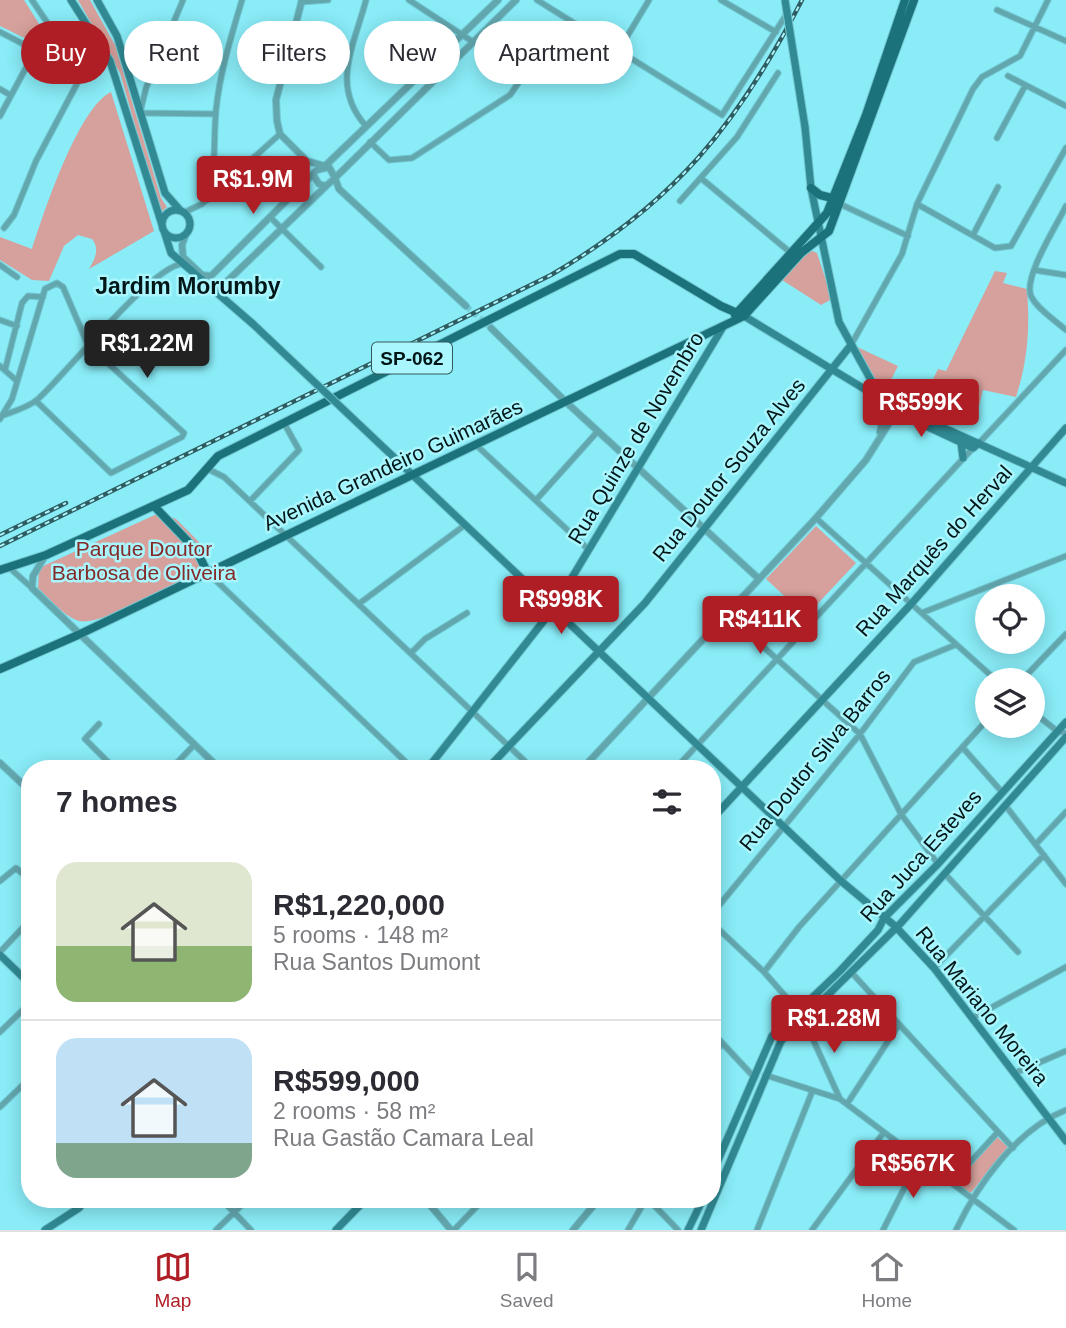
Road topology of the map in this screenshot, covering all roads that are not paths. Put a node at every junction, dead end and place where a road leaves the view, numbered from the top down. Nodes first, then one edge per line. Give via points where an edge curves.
1 (32, 0) edge
2 (71, 0) edge
3 (97, 0) edge
4 (183, 0) edge
5 (242, 0) edge
6 (328, 0) edge
7 (366, 0) edge
8 (409, 0) edge
9 (498, 0) edge
10 (516, 0) edge
11 (537, 0) edge
12 (649, 0) edge
13 (721, 0) edge
14 (785, 0) edge
15 (905, 0) edge
16 (914, 0) edge
17 (1048, 0) edge
18 (301, 1) edge
19 (790, 9) dead end
20 (997, 10) dead end
21 (45, 21) edge
22 (496, 21) edge
23 (571, 21) edge
24 (1034, 26) junction
25 (633, 27) edge
26 (0, 32) edge
27 (776, 32) junction
28 (463, 35) junction
29 (1066, 41) edge
30 (21, 43) edge
31 (474, 44) joint
32 (633, 59) edge
33 (778, 73) dead end
34 (21, 76) edge
35 (1008, 76) dead end
36 (75, 84) edge
37 (518, 84) edge
38 (1025, 86) junction
39 (0, 89) edge
40 (10, 95) junction
41 (1066, 106) edge
42 (140, 113) junction
43 (216, 114) junction
44 (0, 116) edge
45 (366, 126) junction
46 (280, 134) junction
47 (997, 138) dead end
48 (370, 142) junction
49 (1066, 148) edge
50 (325, 166) junction
51 (215, 174) junction
52 (314, 176) junction
53 (335, 178) junction
54 (702, 179) junction
55 (227, 183) junction
56 (326, 186) junction
57 (998, 187) dead end
58 (811, 188) junction
59 (206, 200) junction
60 (680, 201) dead end
61 (837, 201) junction
62 (917, 204) junction
63 (1066, 206) edge
64 (182, 211) junction
65 (271, 218) junction
66 (818, 224) junction
67 (4, 228) dead end
68 (163, 228) junction
69 (282, 229) junction
70 (186, 234) junction
71 (973, 235) junction
72 (823, 236) junction
73 (908, 236) junction
74 (171, 253) junction
75 (792, 253) junction
76 (184, 264) junction
77 (0, 265) edge
78 (170, 266) junction
79 (321, 267) dead end
80 (1034, 270) junction
81 (1066, 275) edge
82 (17, 277) dead end
83 (216, 292) junction
84 (43, 297) junction
85 (466, 306) tunnel mouth
86 (741, 314) junction
87 (0, 320) edge
88 (17, 326) junction
89 (723, 327) junction
90 (491, 328) tunnel mouth
91 (1066, 330) edge
92 (88, 345) junction
93 (851, 345) junction
94 (1066, 350) edge
95 (2, 368) edge
96 (831, 371) junction
97 (17, 381) junction
98 (36, 401) junction
99 (566, 402) junction
100 (887, 402) junction
101 (898, 409) junction
102 (1, 415) edge
103 (284, 423) junction
104 (1066, 428) edge
105 (598, 431) junction
106 (879, 437) junction
107 (961, 443) junction
108 (475, 444) junction
109 (976, 445) junction
110 (963, 458) junction
111 (1031, 467) junction
112 (638, 468) junction
113 (208, 469) junction
114 (413, 475) junction
115 (1066, 483) edge
116 (537, 499) junction
117 (250, 501) junction
118 (154, 506) junction
119 (816, 518) junction
120 (465, 525) junction
121 (705, 527) junction
122 (286, 534) junction
123 (589, 550) junction
124 (46, 555) junction
125 (1066, 556) edge
126 (865, 564) junction
127 (11, 569) junction
128 (0, 570) edge
129 (207, 572) junction
130 (758, 578) junction
131 (32, 588) junction
132 (360, 603) junction
133 (912, 603) junction
134 (553, 609) junction
135 (923, 612) junction
136 (467, 613) dead end
137 (727, 614) junction
138 (1066, 634) edge
139 (78, 635) junction
140 (955, 645) junction
141 (412, 652) junction
142 (598, 653) junction
143 (776, 657) junction
144 (982, 668) edge
145 (1033, 668) edge
146 (0, 669) edge
147 (649, 699) junction
148 (824, 700) junction
149 (473, 710) junction
150 (1045, 721) edge
151 (1066, 722) edge
152 (99, 723) dead end
153 (860, 734) junction
154 (1063, 734) edge
155 (975, 735) edge
156 (194, 745) junction
157 (509, 745) junction
158 (697, 745) junction
159 (964, 748) junction
160 (107, 760) edge
161 (180, 760) edge
162 (210, 760) edge
163 (404, 760) edge
164 (434, 760) edge
165 (495, 760) edge
166 (524, 760) edge
167 (591, 760) edge
168 (683, 760) edge
169 (713, 760) edge
170 (0, 763) edge
171 (1028, 763) junction
172 (721, 767) edge
173 (1035, 771) junction
174 (21, 783) edge
175 (742, 786) junction
176 (1002, 792) junction
177 (1005, 805) junction
178 (721, 809) edge
179 (1066, 812) edge
180 (901, 814) junction
181 (784, 825) junction
182 (1036, 844) junction
183 (1044, 855) junction
184 (938, 864) junction
185 (21, 872) edge
186 (944, 873) junction
187 (0, 881) edge
188 (841, 881) junction
189 (1065, 882) edge
190 (721, 903) edge
191 (984, 917) junction
192 (884, 918) junction
193 (895, 926) junction
194 (21, 930) edge
195 (721, 931) edge
196 (1018, 952) dead end
197 (0, 954) edge
198 (1066, 967) edge
199 (934, 968) junction
200 (764, 972) junction
201 (851, 972) junction
202 (21, 975) edge
203 (21, 1012) edge
204 (799, 1012) junction
205 (974, 1017) junction
206 (805, 1019) junction
207 (898, 1026) junction
208 (0, 1032) edge
209 (722, 1044) edge
210 (1066, 1051) edge
211 (1015, 1073) junction
212 (765, 1075) junction
213 (753, 1076) junction
214 (21, 1087) edge
215 (812, 1092) junction
216 (840, 1099) junction
217 (847, 1104) junction
218 (0, 1107) edge
219 (1066, 1110) edge
220 (737, 1113) junction
221 (1048, 1117) junction
222 (747, 1118) junction
223 (884, 1132) junction
224 (997, 1133) junction
225 (1066, 1141) edge
226 (1013, 1148) junction
227 (721, 1152) edge
228 (920, 1157) junction
229 (721, 1181) edge
230 (952, 1182) junction
231 (972, 1197) junction
232 (79, 1208) edge
233 (230, 1208) edge
234 (238, 1208) edge
235 (357, 1208) edge
236 (433, 1208) edge
237 (475, 1208) edge
238 (591, 1208) edge
239 (641, 1208) edge
240 (656, 1208) edge
241 (699, 1208) edge
242 (710, 1208) edge
243 (234, 1212) junction
244 (45, 1230) edge
245 (216, 1230) edge
246 (251, 1230) edge
247 (336, 1230) edge
248 (452, 1230) edge
249 (573, 1230) edge
250 (628, 1230) edge
251 (678, 1230) edge
252 (688, 1230) edge
253 (701, 1230) edge
254 (757, 1230) edge
255 (812, 1230) edge
256 (883, 1230) edge
257 (956, 1230) edge
258 (1014, 1230) edge

1 - 21 street
2 - 68 main road via 110,61
3 - 42 main road via 117,36
4 - 42 street
5 - 43 street via 221,70
6 - 18 street
7 - 45 street via 345,78 349,103
8 - 28 street
9 - 28 street
10 - 22 street
11 - 23 street
12 - 25 street
13 - 27 street
14 - 58 main road, bridge
15 - 61 main road
16 - 61 main road
17 - 24 street
18 - 46 street via 276,100
19 - 27 street
20 - 24 street
24 - 29 street
24 - 62 street via 1020,56 982,77 973,89
26 - 30 street
27 - 32 street via 722,115
28 - 31 street
28 - 45 street
31 - 48 street
33 - 54 street via 737,137
34 - 40 street
35 - 38 street
36 - 67 street
37 - 48 street via 513,93 404,161 383,157
38 - 41 street
38 - 47 street
39 - 40 street
40 - 44 street
42 - 43 street
42 - 64 main road via 165,193
43 - 51 street
45 - 50 street
46 - 50 street via 307,161
46 - 55 street
48 - 53 street
49 - 71 street via 1011,246 995,248
50 - 52 street
50 - 53 street
51 - 55 street
51 - 59 street
52 - 56 street via 318,184
52 - 65 street
53 - 56 street
53 - 85 street via 339,189
54 - 60 street
54 - 75 street
55 - 59 street
56 - 69 street
57 - 71 street
58 - 61 main road
58 - 66 main road
59 - 64 street
61 - 66 main road, Rua Quinze de Novembro
61 - 72 main road via 829,231
61 - 73 street
62 - 71 street
62 - 73 street
63 - 80 street
64 - 68 main road via 167,213
64 - 70 main road via 191,222
65 - 69 street
65 - 70 street via 211,276 202,275 183,257
66 - 72 main road
66 - 75 main road, Rua Quinze de Novembro
68 - 70 main road via 174,238
68 - 74 main road
69 - 79 street
69 - 83 street
72 - 86 main road, Rua Quinze de Novembro
72 - 93 main road via 835,310
73 - 93 street
74 - 76 main road
74 - 78 street
75 - 86 main road, Rua Quinze de Novembro
76 - 78 street
76 - 83 main road
77 - 82 street
78 - 92 street
80 - 81 street
80 - 91 street via 1030,284 1033,299
83 - 114 main road, bridge
84 - 88 street via 24,299
84 - 92 street via 49,286 60,283
84 - 97 street
86 - 89 main road, Rua Quinze de Novembro
86 - 96 main road
86 - 103 main road, SP-062 via 625,253
87 - 88 street
88 - 95 street
89 - 99 main road, Avenida Grandeiro Guimarães
89 - 112 main road, Rua Quinze de Novembro
90 - 99 street
92 - 98 street
92 - 98 street via 184,433 182,437 111,473
93 - 96 main road, Rua Doutor Souza Alves
93 - 100 main road
94 - 109 street
95 - 97 street
96 - 100 main road
96 - 121 main road, Rua Doutor Souza Alves
97 - 102 street
98 - 102 street
99 - 105 street
99 - 108 main road, Avenida Grandeiro Guimarães
100 - 101 main road
100 - 106 street
101 - 106 street
101 - 107 main road
101 - 109 main road
103 - 113 main road, SP-062 via 218,456
103 - 117 street via 299,450
104 - 111 main road, Rua Marquês do Herval
105 - 112 street
105 - 116 street
106 - 119 street via 866,460
107 - 109 main road
107 - 110 main road
108 - 114 main road, Avenida Grandeiro Guimarães
108 - 116 street
109 - 110 street
109 - 111 main road
110 - 126 street
111 - 115 main road
111 - 133 main road, Rua Marquês do Herval
112 - 121 street
112 - 123 main road, Rua Quinze de Novembro
113 - 117 street
113 - 118 main road, SP-062 via 195,485
114 - 120 main road
114 - 122 main road, Avenida Grandeiro Guimarães
116 - 123 street
117 - 122 street
118 - 124 main road, SP-062
118 - 129 main road via 197,551
119 - 126 street
119 - 130 street
120 - 132 street
120 - 134 main road
121 - 130 street
121 - 142 main road, Rua Doutor Souza Alves
122 - 129 main road, Avenida Grandeiro Guimarães
122 - 132 street
123 - 134 main road, Rua Quinze de Novembro
124 - 127 main road, SP-062
124 - 131 street via 33,576
125 - 135 street
126 - 133 street
126 - 143 street
127 - 128 main road, SP-062
127 - 131 street
129 - 139 main road, Avenida Grandeiro Guimarães
129 - 163 street
130 - 137 street
131 - 139 street
132 - 141 street
133 - 135 street
133 - 148 main road, Rua Marquês do Herval
134 - 142 main road
134 - 149 main road, Rua Quinze de Novembro
135 - 140 street
136 - 141 street
137 - 143 street
137 - 147 street
138 - 145 street
139 - 146 main road, Avenida Grandeiro Guimarães
139 - 156 street
140 - 144 street
140 - 153 street, Rua Doutor Silva Barros via 914,662
141 - 149 street
142 - 147 main road
142 - 157 main road, Rua Doutor Souza Alves
143 - 148 street
143 - 158 street
147 - 158 main road
147 - 167 street
148 - 153 street
148 - 175 main road, Rua Marquês do Herval
149 - 157 street
149 - 164 main road, Rua Quinze de Novembro
150 - 154 street
151 - 154 main road, Rua Juca Esteves
152 - 160 street via 85,739
153 - 180 street
153 - 181 street, Rua Doutor Silva Barros
154 - 171 main road, Rua Juca Esteves
154 - 173 main road, Rua Juca Esteves
155 - 159 street
156 - 161 street
156 - 162 street
157 - 165 main road, Rua Doutor Souza Alves
157 - 166 street
158 - 168 street
158 - 169 main road
159 - 176 street
159 - 180 street
170 - 174 street
171 - 173 main road
171 - 176 main road, Rua Juca Esteves
172 - 175 main road
173 - 177 main road, Rua Juca Esteves
175 - 178 main road, Rua Marquês do Herval
175 - 181 main road
176 - 184 main road, Rua Juca Esteves
177 - 182 street
177 - 186 main road, Rua Juca Esteves
179 - 182 street
180 - 184 street
180 - 188 street
181 - 188 main road
181 - 190 street, Rua Doutor Silva Barros
182 - 183 street
183 - 189 street
183 - 191 street
184 - 192 main road, Rua Juca Esteves
185 - 187 street via 16,868
186 - 191 street
186 - 193 main road, Rua Juca Esteves
188 - 192 main road
188 - 200 street
191 - 196 street
191 - 199 street
192 - 193 main road, Rua Mariano Moreira
192 - 204 main road, Rua Juca Esteves via 878,930
193 - 199 main road, Rua Mariano Moreira
193 - 201 main road, Rua Juca Esteves
194 - 197 street
195 - 200 street
197 - 202 main road
198 - 205 street
199 - 205 main road, Rua Mariano Moreira
200 - 204 street
201 - 206 main road, Rua Juca Esteves
201 - 207 street
203 - 208 street
204 - 206 street
204 - 213 main road, Rua Juca Esteves via 772,1036
205 - 211 main road, Rua Mariano Moreira
206 - 212 main road, Rua Juca Esteves via 781,1041
206 - 216 street
207 - 217 street
207 - 224 street
209 - 213 street
210 - 211 street
211 - 221 main road, Rua Mariano Moreira
212 - 215 street
212 - 222 main road, Rua Juca Esteves
213 - 220 main road, Rua Juca Esteves
214 - 218 street
215 - 216 street
215 - 254 street
216 - 217 street
217 - 223 street
219 - 221 street
220 - 222 main road
220 - 227 main road, Rua Juca Esteves
221 - 225 main road, Rua Mariano Moreira
221 - 226 street
222 - 229 main road, Rua Juca Esteves
223 - 228 street
223 - 255 street
224 - 226 street
224 - 230 street
226 - 231 street
228 - 230 street
228 - 256 street
230 - 231 street
231 - 257 street
231 - 258 street
232 - 244 main road
233 - 243 street
234 - 243 street
235 - 247 main road
236 - 248 street
237 - 248 street
238 - 249 street
239 - 250 street
240 - 251 street
241 - 252 main road
242 - 253 main road, Rua Juca Esteves
243 - 245 street
243 - 246 street

